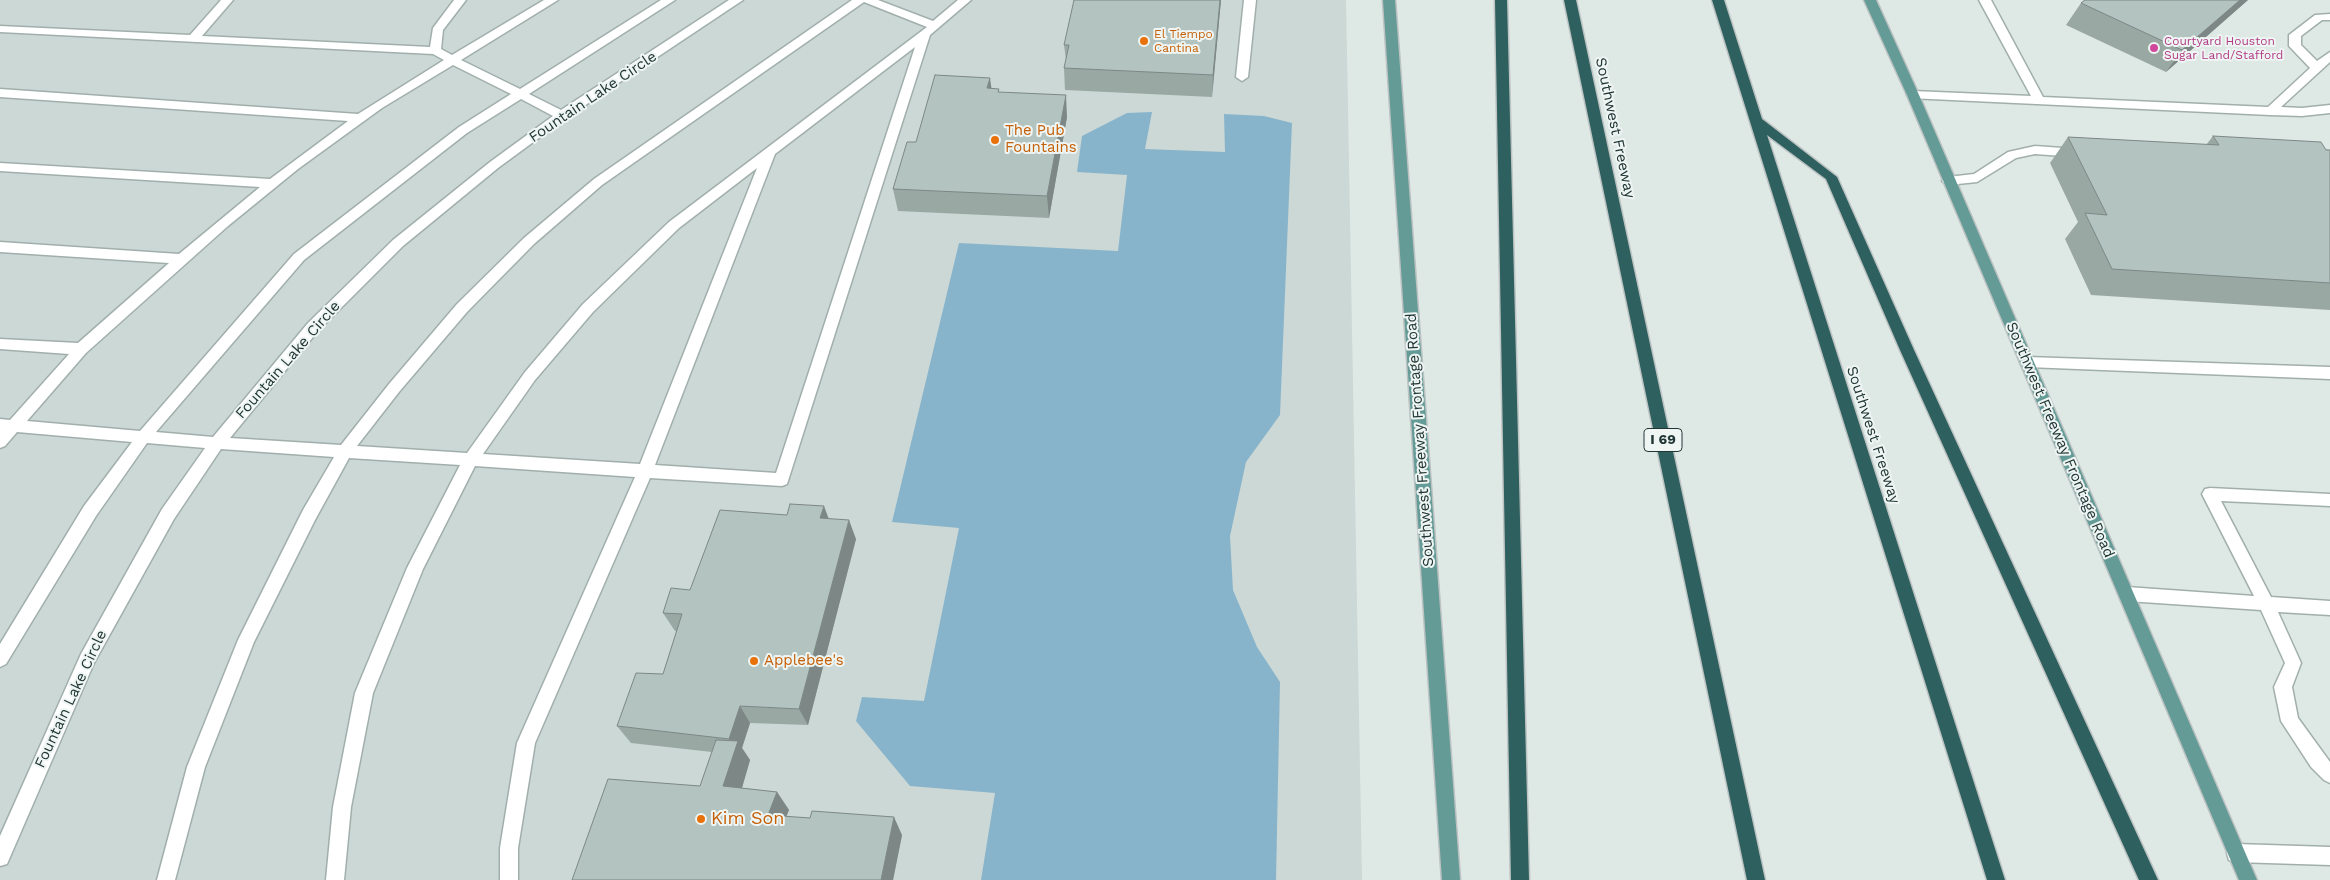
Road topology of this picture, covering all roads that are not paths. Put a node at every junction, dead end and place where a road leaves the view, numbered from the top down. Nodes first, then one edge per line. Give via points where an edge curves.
1 (227, 0) edge
2 (460, 0) edge
3 (552, 0) edge
4 (669, 0) edge
5 (737, 0) edge
6 (859, 0) edge
7 (868, 0) edge
8 (965, 0) edge
9 (1250, 0) edge
10 (1389, 0) edge
11 (1500, 0) edge
12 (1570, 0) edge
13 (1718, 0) edge
14 (1870, 0) edge
15 (1985, 0) edge
16 (2330, 17) edge
17 (0, 29) edge
18 (930, 29) junction
19 (193, 39) junction
20 (435, 51) junction
21 (2330, 56) edge
22 (454, 59) junction
23 (2317, 68) junction
24 (1242, 77) dead end
25 (0, 93) edge
26 (520, 94) junction
27 (1913, 95) junction
28 (2039, 100) junction
29 (2330, 109) edge
30 (2270, 111) junction
31 (562, 115) junction
32 (360, 118) junction
33 (1755, 120) junction
34 (770, 150) junction
35 (2084, 153) edge
36 (0, 167) edge
37 (1948, 181) junction
38 (272, 183) junction
39 (0, 247) edge
40 (181, 259) junction
41 (0, 344) edge
42 (80, 349) junction
43 (2027, 362) junction
44 (2330, 373) edge
45 (7, 426) edge
46 (145, 436) junction
47 (0, 442) edge
48 (217, 443) junction
49 (345, 451) junction
50 (471, 459) junction
51 (645, 471) junction
52 (2330, 500) edge
53 (2127, 594) junction
54 (2266, 604) junction
55 (2330, 608) edge
56 (0, 659) edge
57 (2330, 774) edge
58 (2236, 853) junction
59 (2330, 856) edge
60 (0, 857) edge
61 (166, 880) edge
62 (335, 880) edge
63 (510, 880) edge
64 (1451, 880) edge
65 (1520, 880) edge
66 (1756, 880) edge
67 (1996, 880) edge
68 (2149, 880) edge
69 (2248, 880) edge

1 - 19 street
2 - 20 street via 438,30
3 - 22 street
4 - 26 street
5 - 31 street, Fountain Lake Circle
6 - 49 street via 598,182 528,241 462,308
7 - 18 street
8 - 18 street
9 - 24 street
10 - 64 main road, Southwest Freeway Frontage Road
11 - 65 highway
12 - 66 highway, Southwest Freeway / I 69
13 - 33 highway, Southwest Freeway
14 - 27 main road, Southwest Freeway Frontage Road
15 - 28 street
16 - 23 street via 2319,18 2296,35 2296,46
17 - 19 street
18 - 34 street
18 - 51 street via 782,480
19 - 20 street
20 - 22 street
21 - 23 street
22 - 26 street
22 - 32 street
23 - 30 street
25 - 32 street
26 - 31 street
26 - 46 street via 463,130 299,257
27 - 28 street
27 - 37 main road, Southwest Freeway Frontage Road
28 - 30 street
29 - 30 street
31 - 48 street, Fountain Lake Circle via 494,165 398,244 314,327
32 - 38 street
33 - 67 highway, Southwest Freeway
33 - 68 highway via 1831,177
34 - 50 street via 674,226 588,308 530,376
34 - 51 street
35 - 37 street via 2035,150 2012,155 1977,178
36 - 38 street
37 - 43 main road, Southwest Freeway Frontage Road
38 - 40 street
39 - 40 street
40 - 42 street
41 - 42 street
42 - 45 street
43 - 44 street
43 - 53 main road, Southwest Freeway Frontage Road
45 - 46 street
45 - 47 street
46 - 48 street
46 - 56 street via 90,511
48 - 49 street
48 - 60 street, Fountain Lake Circle via 168,514 87,659
49 - 50 street
49 - 61 street via 246,640 196,767
50 - 51 street
50 - 62 street via 415,568 364,693 342,807
51 - 63 street via 526,743 509,848
52 - 54 street via 2210,494
53 - 54 street
53 - 58 main road, Southwest Freeway Frontage Road
54 - 55 street
54 - 57 street via 2293,663 2283,687 2290,721 2316,761
58 - 59 street
58 - 69 main road, Southwest Freeway Frontage Road

